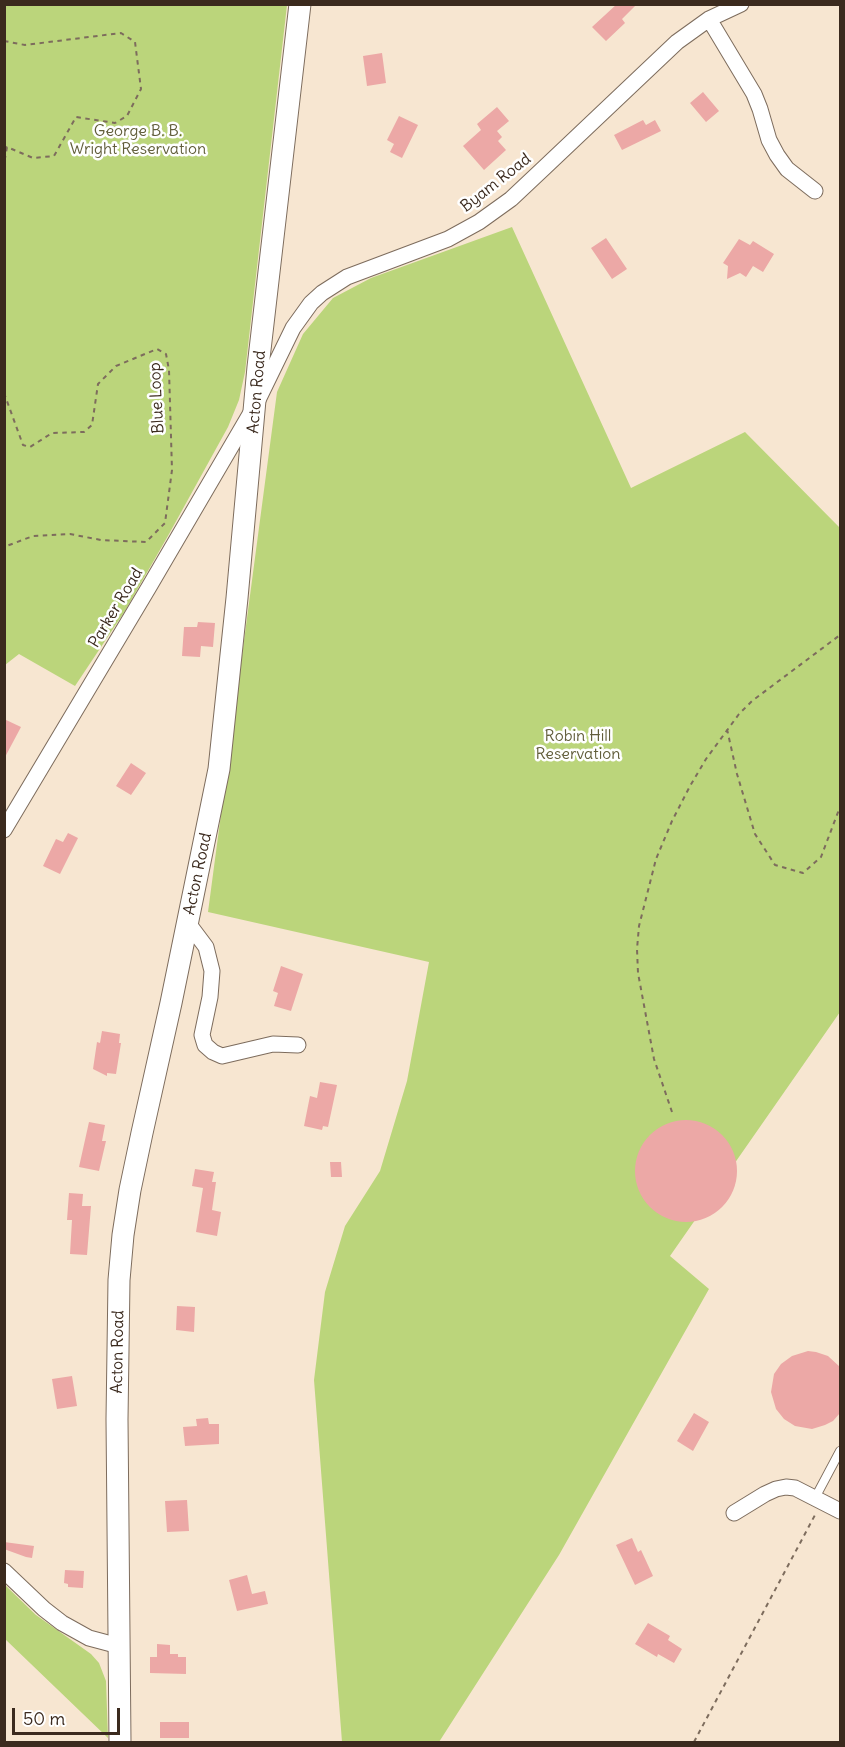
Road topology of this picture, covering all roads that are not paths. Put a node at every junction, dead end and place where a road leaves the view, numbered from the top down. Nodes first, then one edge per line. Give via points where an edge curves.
1 (300, 4) edge
2 (741, 4) edge
3 (709, 19) junction
4 (815, 190) dead end
5 (256, 404) junction
6 (4, 830) edge
7 (188, 923) junction
8 (298, 1045) dead end
9 (840, 1450) edge
10 (819, 1500) junction
11 (840, 1511) edge
12 (734, 1513) dead end
13 (4, 1571) edge
14 (119, 1646) junction
15 (120, 1743) edge

1 - 5 main road, Acton Road
2 - 3 street, Byam Road
3 - 4 street via 754,94 777,155
3 - 5 street, Byam Road via 659,58 495,211 464,231 354,274 322,293 293,328
5 - 6 street, Parker Road
5 - 7 main road, Acton Road via 219,769
7 - 8 street via 206,947 212,971 202,1035 205,1045 222,1056 273,1044
7 - 14 main road, Acton Road via 132,1178 121,1257 117,1419
9 - 10 lane
10 - 11 street
10 - 12 street via 786,1487
13 - 14 street via 62,1623 89,1638
14 - 15 main road, Acton Road

